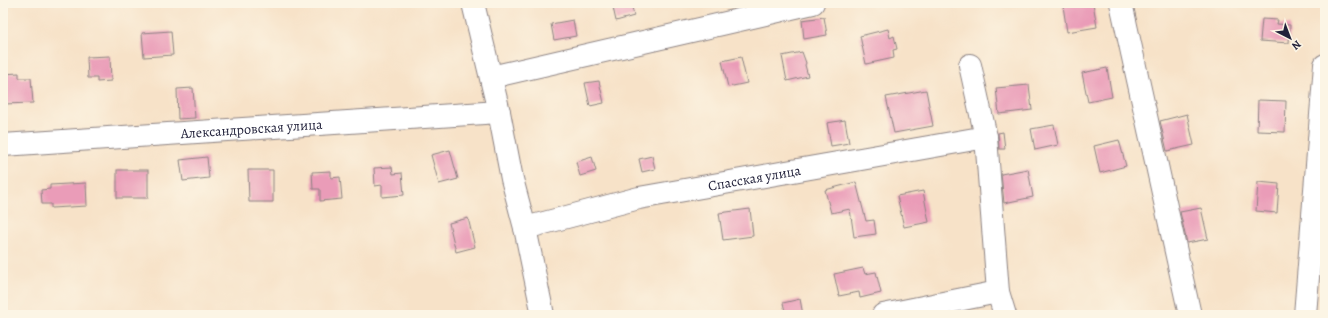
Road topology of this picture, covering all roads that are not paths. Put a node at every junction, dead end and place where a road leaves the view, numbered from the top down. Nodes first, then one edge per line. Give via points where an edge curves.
1 (473, 3) edge
2 (813, 3) edge
3 (1121, 3) edge
4 (970, 65) dead end
5 (1325, 65) edge
6 (491, 77) junction
7 (499, 112) junction
8 (986, 138) junction
9 (3, 145) edge
10 (525, 228) junction
11 (998, 292) junction
12 (543, 315) edge
13 (883, 315) edge
14 (1005, 315) edge
15 (1190, 315) edge
16 (1305, 315) edge

1 - 6 street
2 - 6 street
3 - 15 street
4 - 8 street
5 - 16 street
6 - 7 street
7 - 9 street, Александровская улица
7 - 10 street
8 - 10 street, Спасская улица via 639,198
8 - 11 street
10 - 12 street
11 - 13 street
11 - 14 street

